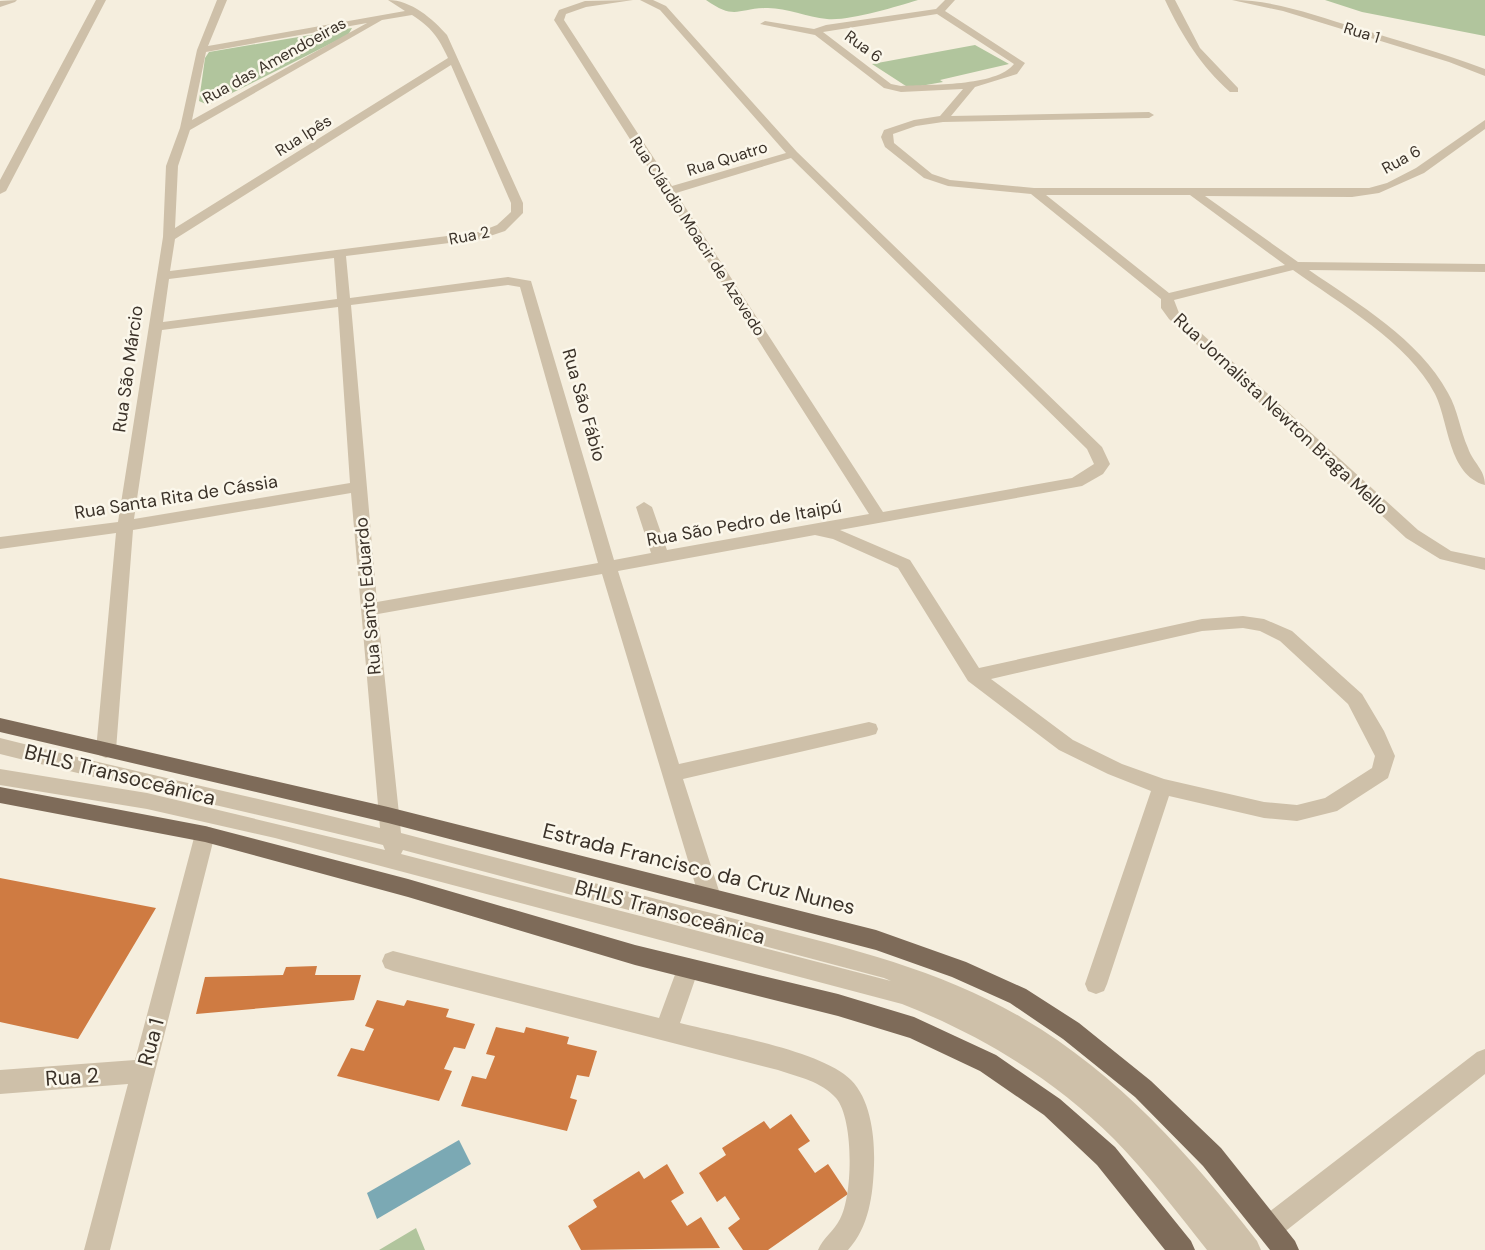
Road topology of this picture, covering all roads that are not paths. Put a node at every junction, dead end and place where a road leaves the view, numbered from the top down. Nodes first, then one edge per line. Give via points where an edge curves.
1 (12, 0) edge
2 (102, 0) edge
3 (222, 0) edge
4 (393, 0) edge
5 (628, 0) edge
6 (645, 0) edge
7 (950, 0) edge
8 (1170, 0) edge
9 (1237, 0) edge
10 (0, 5) edge
11 (939, 11) junction
12 (413, 12) junction
13 (378, 20) junction
14 (765, 24) dead end
15 (818, 33) junction
16 (202, 50) junction
17 (454, 59) junction
18 (1485, 73) edge
19 (971, 85) junction
20 (1234, 90) dead end
21 (1149, 115) dead end
22 (943, 119) junction
23 (1485, 123) edge
24 (185, 128) junction
25 (793, 154) junction
26 (0, 191) edge
27 (669, 191) junction
28 (1034, 191) junction
29 (1195, 194) junction
30 (169, 237) junction
31 (340, 253) junction
32 (1295, 266) junction
33 (1485, 268) edge
34 (162, 276) junction
35 (1167, 298) junction
36 (342, 301) junction
37 (154, 327) junction
38 (1485, 481) edge
39 (358, 488) junction
40 (644, 507) dead end
41 (879, 517) junction
42 (125, 526) junction
43 (818, 530) junction
44 (0, 543) edge
45 (661, 557) junction
46 (1485, 564) edge
47 (608, 566) junction
48 (369, 610) junction
49 (974, 676) junction
50 (0, 725) edge
51 (869, 729) dead end
52 (0, 746) edge
53 (106, 750) junction
54 (673, 773) junction
55 (0, 777) edge
56 (1162, 788) junction
57 (0, 795) edge
58 (388, 815) junction
59 (205, 834) junction
60 (392, 839) junction
61 (397, 862) junction
62 (408, 888) junction
63 (710, 897) junction
64 (393, 961) dead end
65 (688, 968) junction
66 (1096, 984) dead end
67 (665, 1032) junction
68 (1485, 1060) edge
69 (143, 1071) junction
70 (0, 1082) edge
71 (1269, 1228) junction
72 (97, 1250) edge
73 (831, 1250) edge
74 (1182, 1250) edge
75 (1224, 1250) edge
76 (1248, 1250) edge
77 (1286, 1250) edge

1 - 10 street
2 - 26 street
3 - 16 street, Rua São Márcio
4 - 12 street, Rua 2
5 - 27 street, Rua Cláudio Moacir de Azevedo via 571,8 562,12 559,20
6 - 25 street via 663,8
7 - 11 street
8 - 20 street via 1197,55
9 - 18 street, Rua 1 via 1285,9
11 - 15 street, Rua 6
11 - 19 street via 1020,63 1013,72
12 - 13 street
12 - 17 street, Rua 2 via 438,29
13 - 16 street
13 - 24 street, Rua das Amendoeiras
14 - 15 street
15 - 19 street, Rua 6 via 888,86
16 - 24 street, Rua São Márcio
17 - 30 street, Rua Ipês
17 - 31 street, Rua 2 via 517,203 517,213 501,228 481,235
19 - 22 street
21 - 22 street, Rua 6
22 - 28 street, Rua 6 via 888,132 889,145 938,180
23 - 29 street, Rua 6 via 1468,140 1380,190
24 - 30 street, Rua São Márcio via 173,166
25 - 27 street, Rua Quatro
25 - 41 street, Rua São Pedro de Itaipú via 1094,447 1102,464 1076,482
27 - 41 street, Rua Cláudio Moacir de Azevedo
28 - 29 street, Rua 6
28 - 35 street
29 - 32 street
30 - 34 street, Rua São Márcio
31 - 34 street, Rua 2
31 - 36 street, Rua Santo Eduardo
32 - 33 street, Rua Jornalista Newton Braga Mello
32 - 35 street, Rua Jornalista Newton Braga Mello
32 - 38 street via 1413,356 1441,391 1466,463
34 - 37 street, Rua São Márcio
35 - 46 street, Rua Jornalista Newton Braga Mello via 1174,316 1412,534 1446,555
36 - 37 street, Rua São Fábio
36 - 39 street, Rua Santo Eduardo
36 - 47 street, Rua São Fábio via 508,281 526,284
37 - 42 street, Rua São Márcio
39 - 42 street, Rua Santa Rita de Cássia
39 - 48 street, Rua Santo Eduardo
40 - 45 street
41 - 43 street, Rua São Pedro de Itaipú
42 - 44 street, Rua Santa Rita de Cássia
42 - 53 street, Rua São Márcio
43 - 45 street, Rua São Pedro de Itaipú
43 - 49 street via 904,564
45 - 47 street, Rua São Pedro de Itaipú
47 - 48 street, Rua São Pedro de Itaipú
47 - 54 street, Rua São Fábio
48 - 58 street, Rua Santo Eduardo
49 - 56 street via 1066,745
49 - 56 street via 1202,625 1264,625 1286,636 1355,699 1385,756 1381,772 1330,805 1297,813
50 - 53 main road, Estrada Francisco da Cruz Nunes
51 - 54 street
52 - 60 street, BHLS Transoceânica
53 - 58 main road, Estrada Francisco da Cruz Nunes
54 - 63 street, Rua São Fábio
55 - 61 street, BHLS Transoceânica via 147,801
56 - 66 street
57 - 59 main road
58 - 60 street, Rua Santo Eduardo
58 - 63 main road, Estrada Francisco da Cruz Nunes
59 - 62 main road
59 - 69 street, Rua 1
60 - 61 street, Rua Santo Eduardo
60 - 76 street, BHLS Transoceânica via 884,968 976,1003 1059,1054 1111,1097 1173,1158
61 - 62 street, Rua Santo Eduardo
61 - 75 street, BHLS Transoceânica via 934,1005 991,1032 1108,1117
62 - 65 main road
63 - 71 main road, Estrada Francisco da Cruz Nunes via 876,940 1018,996 1071,1031 1143,1089 1212,1157
64 - 67 street
65 - 67 street
65 - 74 main road via 914,1028 988,1063 1052,1107 1106,1156
67 - 73 street via 778,1059 824,1075 849,1095 858,1123 859,1199 851,1226
68 - 71 street
69 - 70 street, Rua 2
69 - 72 street, Rua 1
71 - 77 main road, Estrada Francisco da Cruz Nunes

